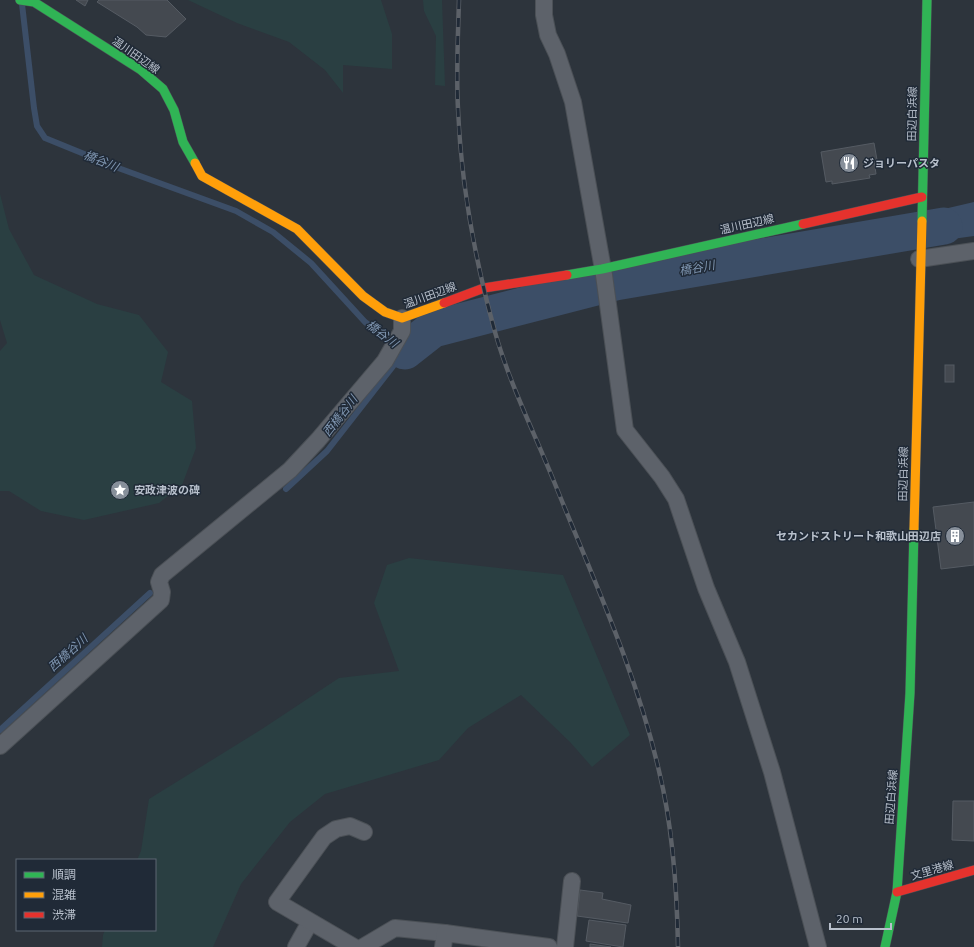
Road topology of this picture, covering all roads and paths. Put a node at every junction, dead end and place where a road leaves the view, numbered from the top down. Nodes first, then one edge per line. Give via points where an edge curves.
1 (544, 0) edge
2 (927, 0) edge
3 (29, 1) edge
4 (922, 197) junction
5 (974, 251) edge
6 (920, 254) junction
7 (603, 272) junction
8 (402, 324) junction
9 (0, 746) edge
10 (364, 832) dead end
11 (974, 870) edge
12 (572, 881) dead end
13 (897, 892) junction
14 (310, 922) junction
15 (444, 940) edge
16 (296, 947) edge
17 (354, 947) edge
18 (363, 947) edge
19 (549, 947) edge
20 (565, 947) edge
21 (818, 947) edge
22 (885, 947) edge

1 - 7 street via 548,35 573,102
2 - 4 main road, 田辺白浜線
3 - 8 main road, 温川田辺線 via 141,70 162,89 174,110 183,142 202,176 297,229 363,296
4 - 6 main road, 田辺白浜線
4 - 7 main road, 温川田辺線
5 - 6 street
6 - 13 main road, 田辺白浜線 via 910,693
7 - 8 main road, 温川田辺線 via 484,288
7 - 21 street via 626,430 676,500 706,588 737,662 772,772
8 - 9 street via 385,360 342,413 290,470 162,575 159,582 161,600
10 - 14 street via 350,826 336,829 324,837 276,902
11 - 13 main road, 文里港線
12 - 20 street
13 - 22 main road, 田辺白浜線
14 - 16 street
14 - 17 street
15 - 18 street via 395,928
15 - 19 street

